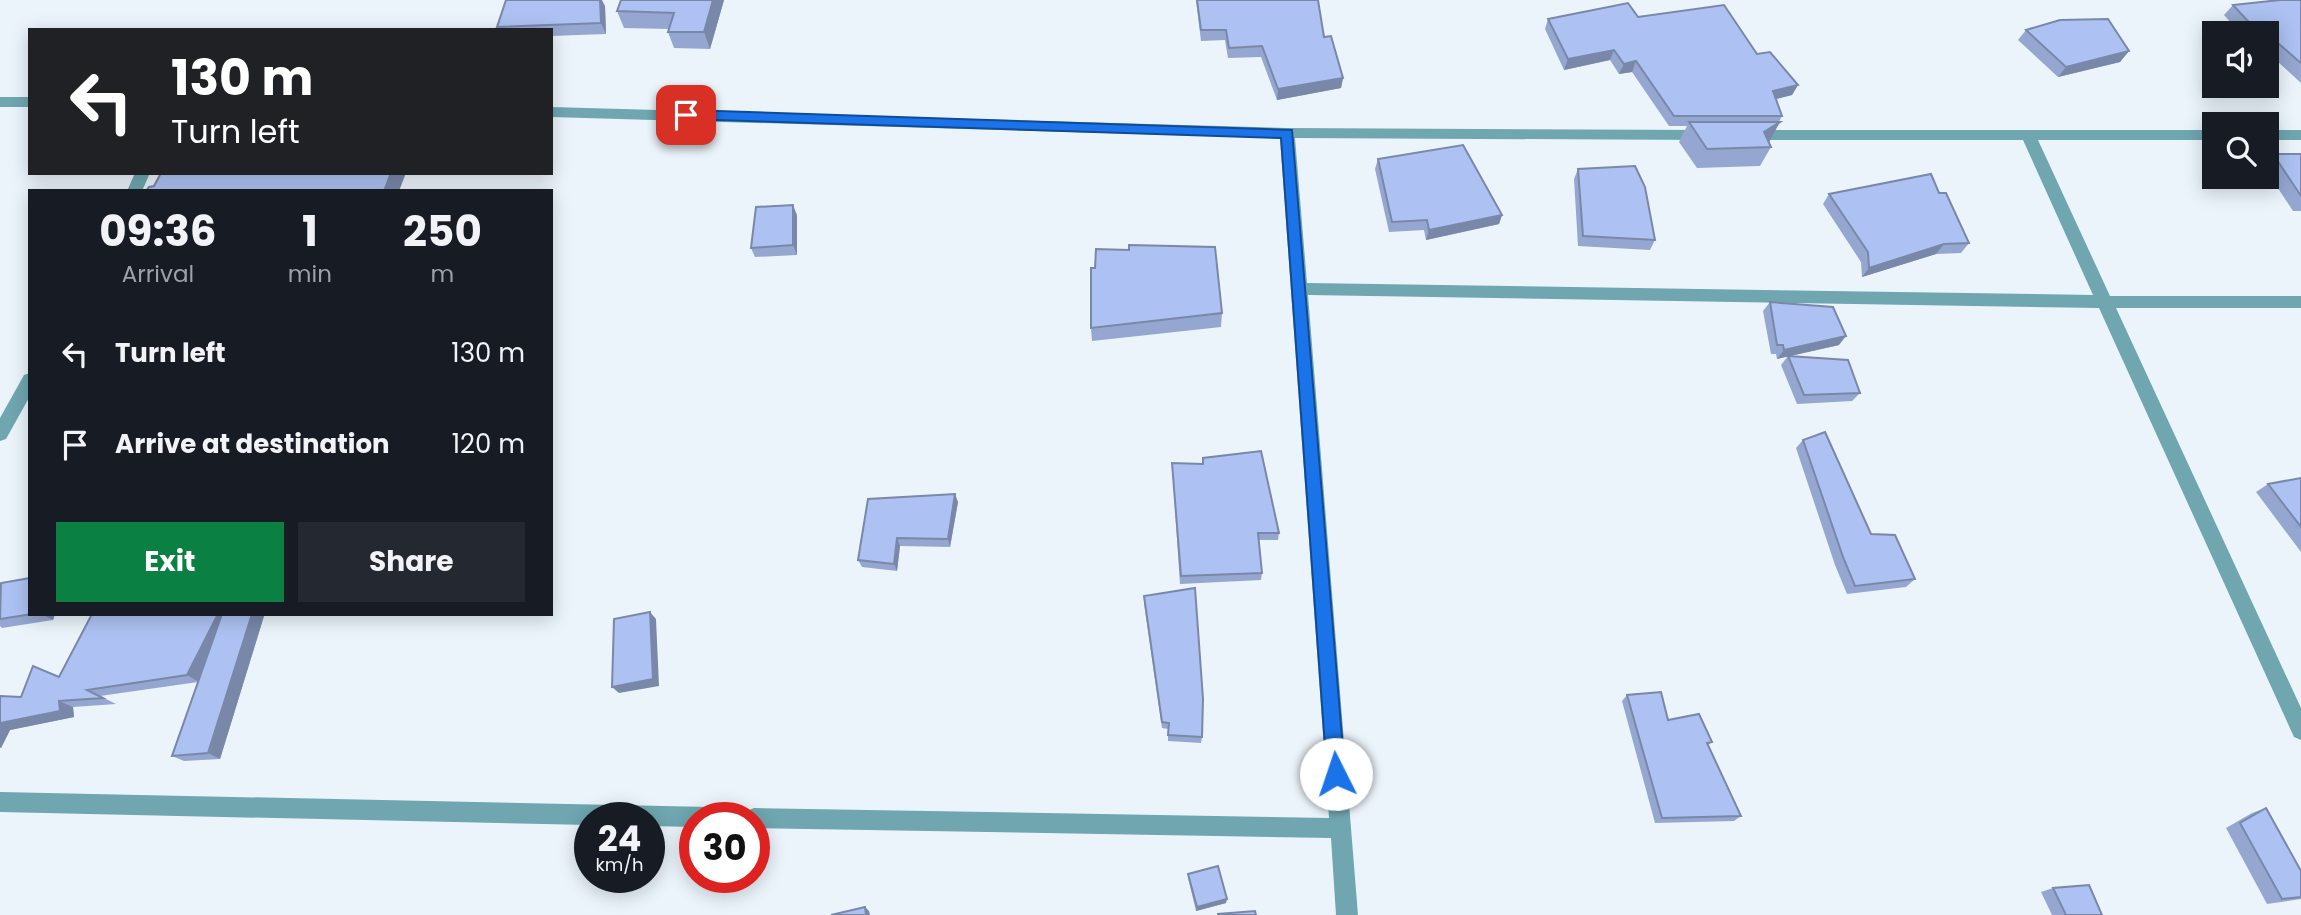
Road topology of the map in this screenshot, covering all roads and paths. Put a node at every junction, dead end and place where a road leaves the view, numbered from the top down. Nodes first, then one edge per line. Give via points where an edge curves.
1 (0, 102) edge
2 (28, 102) edge
3 (553, 111) edge
4 (1287, 133) junction
5 (2028, 135) junction
6 (2202, 135) edge
7 (2279, 135) edge
8 (2301, 135) edge
9 (1299, 289) junction
10 (2103, 302) junction
11 (2301, 302) edge
12 (28, 384) edge
13 (0, 434) edge
14 (2301, 730) edge
15 (0, 802) edge
16 (679, 816) edge
17 (770, 818) edge
18 (1340, 828) junction
19 (1347, 915) edge

1 - 2 street
3 - 4 street
4 - 5 street
4 - 9 street
5 - 6 street
5 - 10 street
7 - 8 street
9 - 10 street
9 - 18 street
10 - 11 street
10 - 14 street
12 - 13 street
15 - 16 street
17 - 18 street
18 - 19 street

